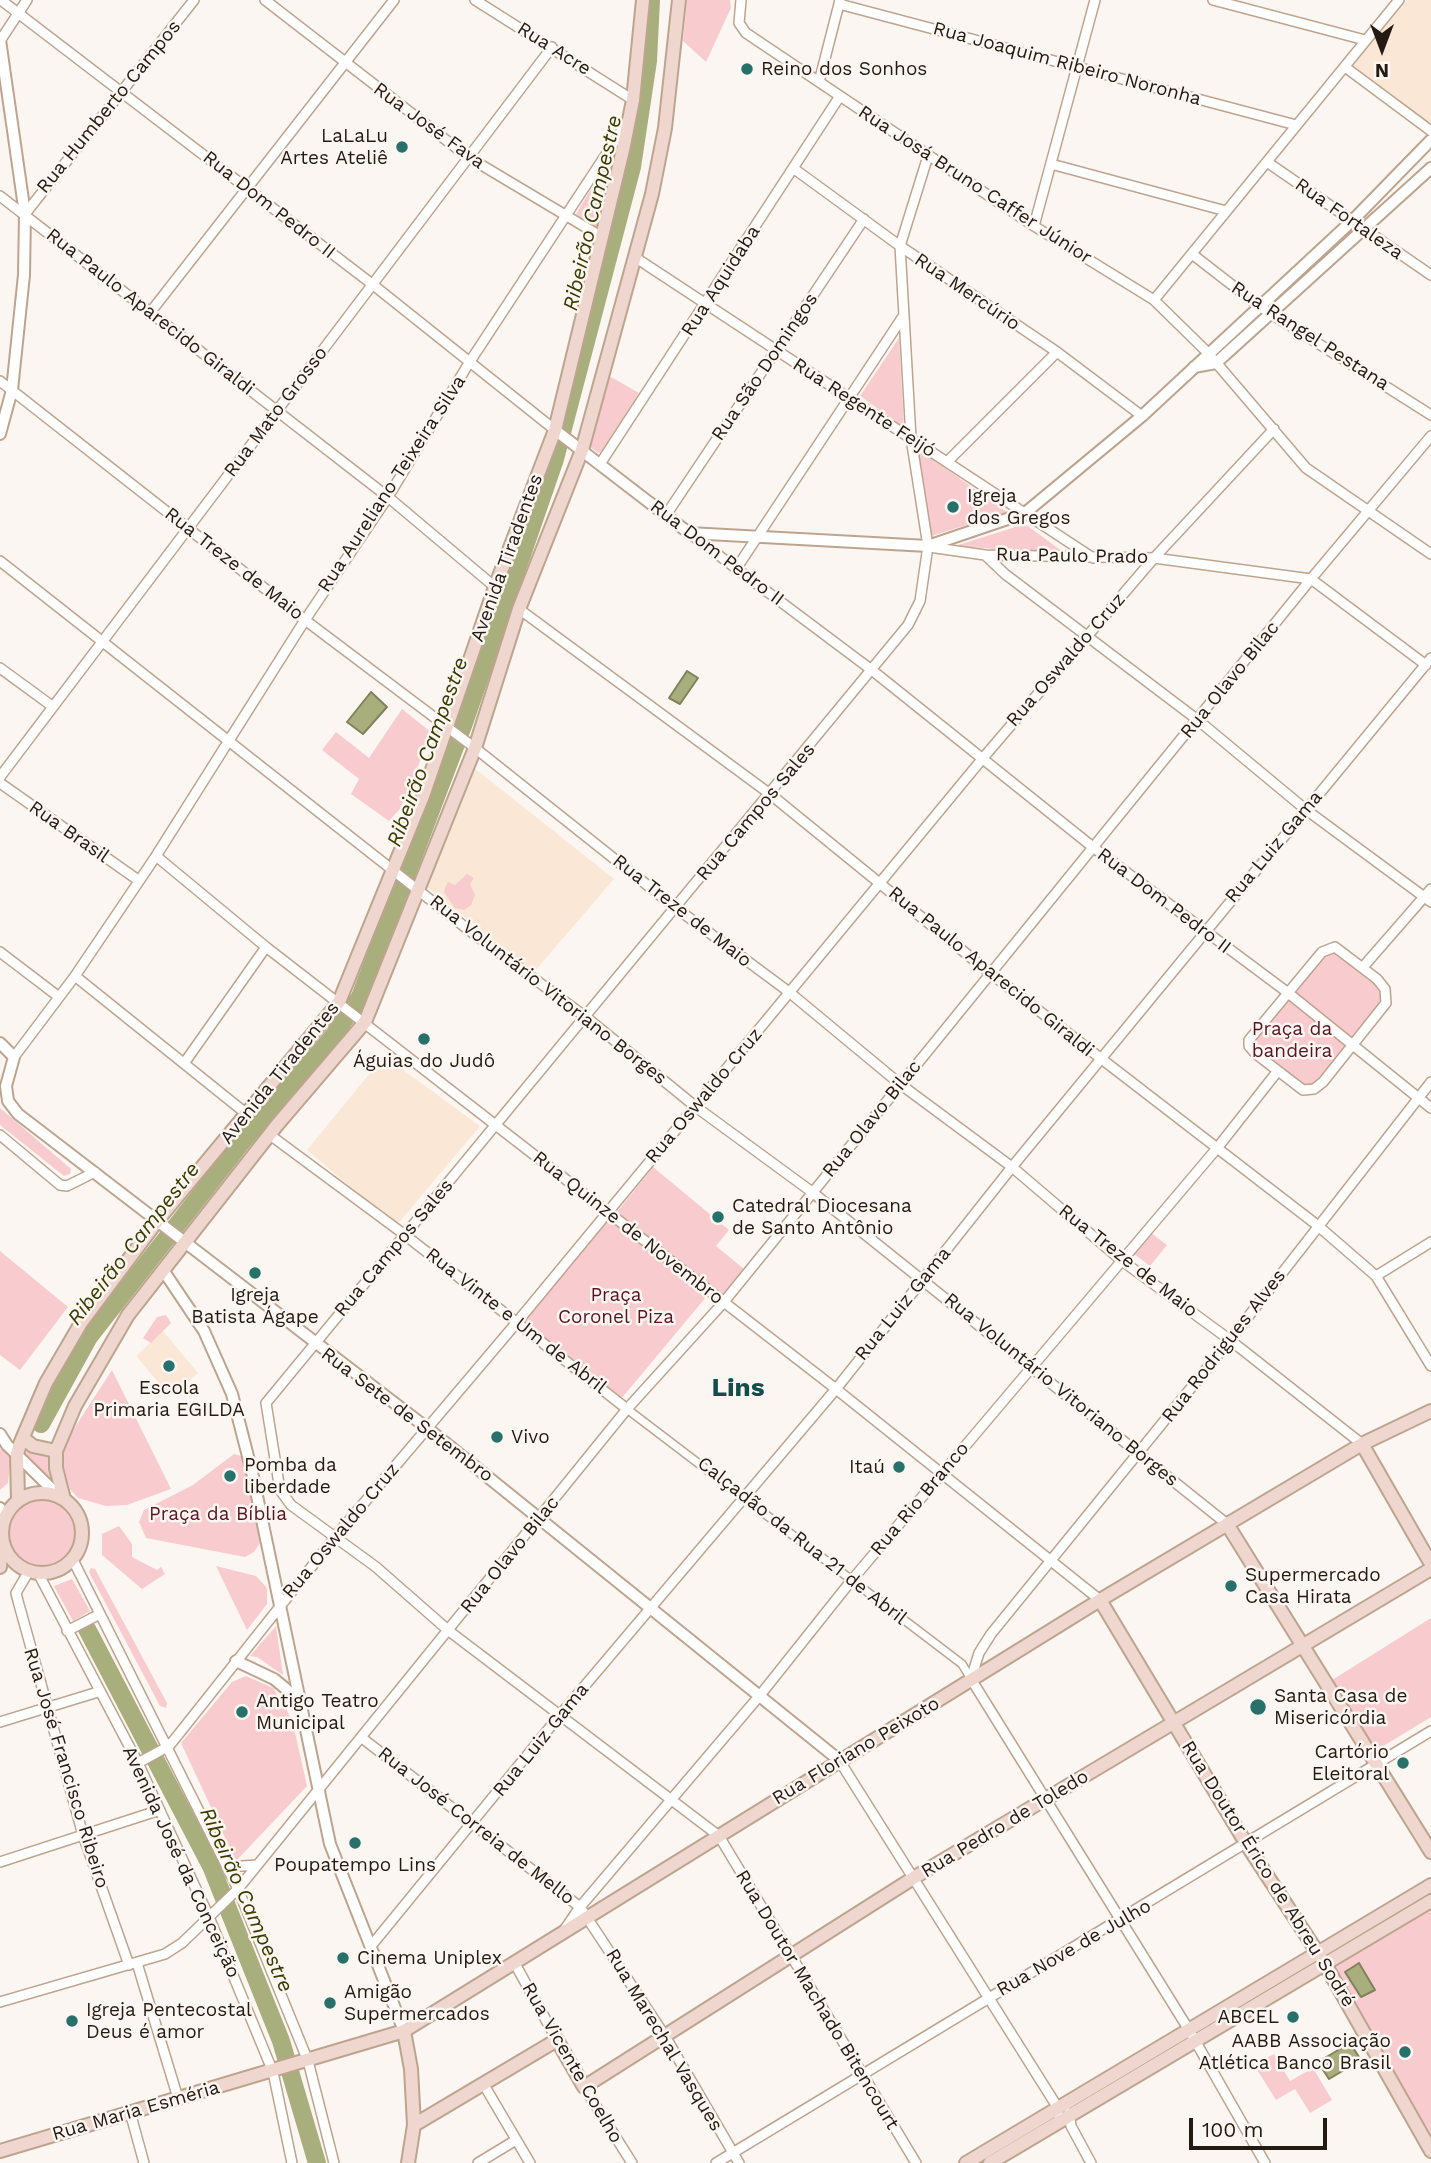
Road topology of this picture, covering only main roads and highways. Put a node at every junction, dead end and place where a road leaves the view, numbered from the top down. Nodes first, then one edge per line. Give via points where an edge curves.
1 (643, 0) edge
2 (679, 0) edge
3 (1431, 1411) edge
4 (1362, 1444) junction
5 (13, 1446) edge
6 (56, 1451) junction
7 (62, 1498) junction
8 (18, 1501) junction
9 (3, 1512) edge
10 (1227, 1524) junction
11 (1, 1535) edge
12 (0, 1567) edge
13 (1431, 1567) edge
14 (29, 1571) junction
15 (1100, 1600) junction
16 (1304, 1644) junction
17 (1174, 1722) junction
18 (1431, 1853) edge
19 (1431, 1885) edge
20 (1431, 1901) edge
21 (1317, 1953) junction
22 (1325, 1964) junction
23 (404, 2031) junction
24 (1192, 2036) junction
25 (274, 2068) joint
26 (584, 2087) joint
27 (1063, 2113) junction
28 (414, 2125) junction
29 (0, 2151) edge
30 (1431, 2151) edge
31 (408, 2163) edge
32 (966, 2163) edge
33 (990, 2163) edge

1 - 5 main road, Avenida Tiradentes via 633,100 557,431 495,587 450,729 342,1004 81,1323
2 - 6 main road, Avenida Tiradentes via 665,128 636,258 578,447 472,745 362,1020 182,1240 128,1315 75,1406
3 - 4 main road, Rua Floriano Peixoto
4 - 10 main road, Rua Floriano Peixoto
4 - 13 main road
5 - 6 main road
5 - 8 main road, Avenida Tiradentes
6 - 7 main road
7 - 8 main road via 39,1493
7 - 14 main road via 78,1515 81,1545 73,1560 57,1571
8 - 9 main road
9 - 11 main road
10 - 15 main road, Rua Floriano Peixoto
10 - 16 main road
11 - 12 main road
11 - 14 main road via 12,1560
12 - 14 main road
13 - 16 main road, Rua Pedro de Toledo
15 - 17 main road, Rua Doutor Érico de Abreu Sodré
15 - 23 main road, Rua Floriano Peixoto via 719,1836 584,1912 565,1929
16 - 17 main road, Rua Pedro de Toledo
16 - 18 main road
17 - 21 main road, Rua Doutor Érico de Abreu Sodré
17 - 26 main road, Rua Pedro de Toledo via 915,1877
19 - 21 main road
20 - 22 main road
21 - 22 main road, Rua Doutor Érico de Abreu Sodré
21 - 24 main road
22 - 24 main road
22 - 30 main road, Rua Doutor Érico de Abreu Sodré
23 - 25 main road, Rua Floriano Peixoto
23 - 28 main road
24 - 27 main road
24 - 27 main road via 1078,2096
25 - 29 main road, Rua Maria Esméria
26 - 28 main road, Rua Vicente Coelho via 557,2040
27 - 32 main road
27 - 33 main road via 1051,2127
28 - 31 main road

